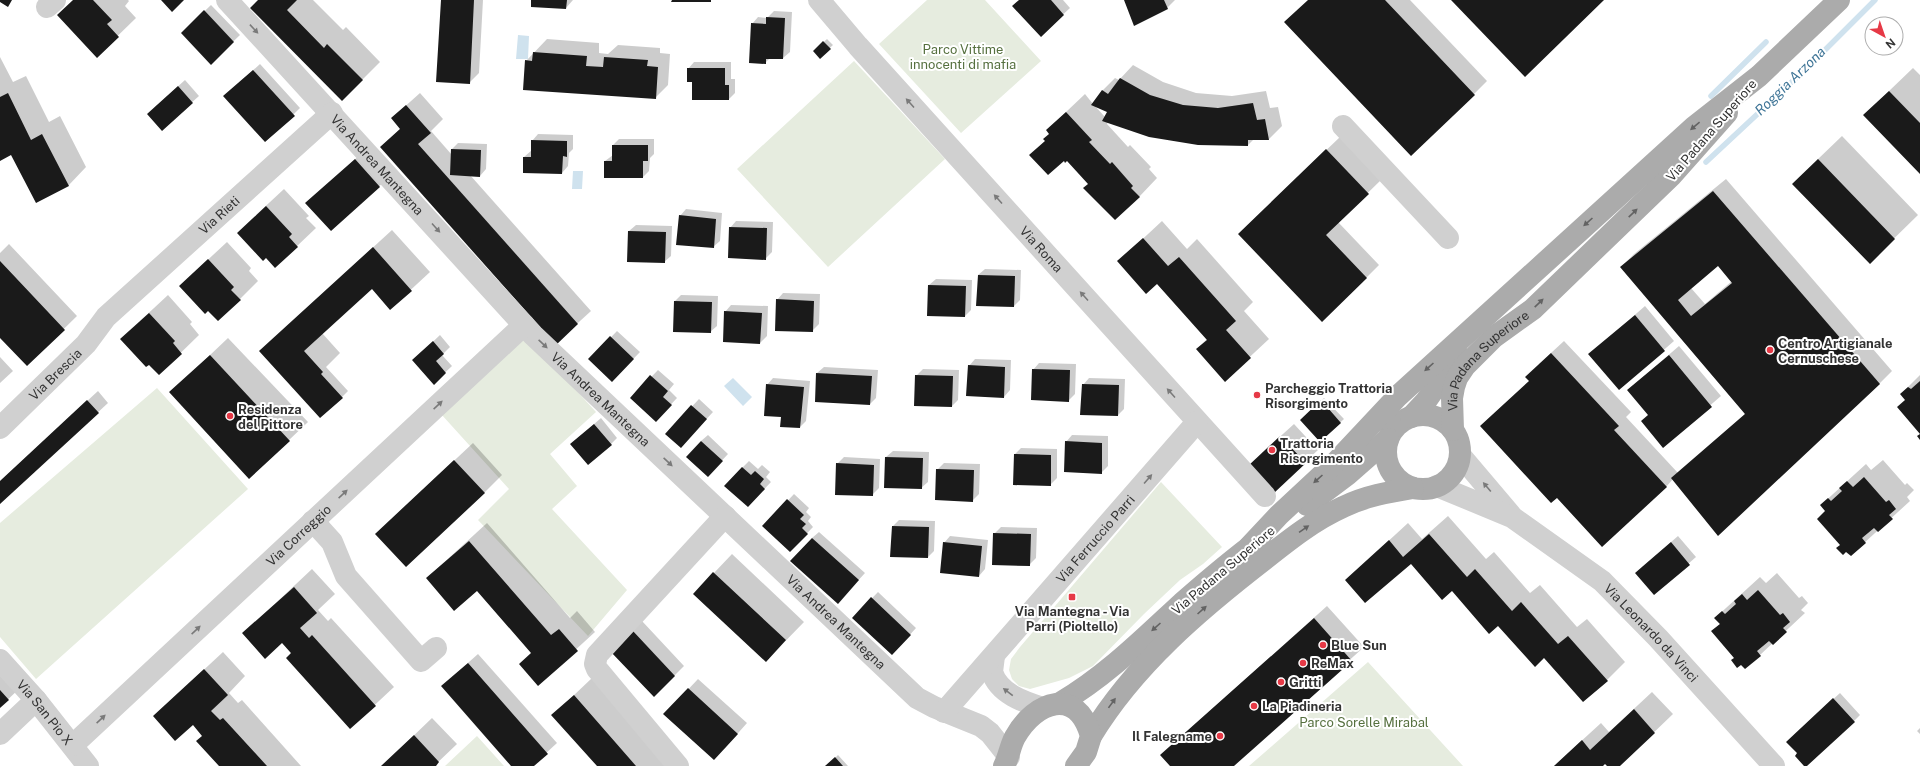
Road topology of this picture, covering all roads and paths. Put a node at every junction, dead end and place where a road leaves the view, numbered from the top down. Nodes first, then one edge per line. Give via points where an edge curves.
1 (819, 0) edge
2 (1839, 0) edge
3 (233, 2) edge
4 (1759, 76) junction
5 (332, 113) junction
6 (1343, 126) dead end
7 (1448, 238) dead end
8 (1489, 313) junction
9 (106, 317) joint
10 (524, 325) junction
11 (1410, 417) junction
12 (1197, 422) junction
13 (0, 428) edge
14 (1453, 430) junction
15 (1388, 439) junction
16 (1460, 455) junction
17 (1437, 486) junction
18 (1413, 488) junction
19 (1265, 496) dead end
20 (725, 516) junction
21 (1512, 517) junction
22 (313, 521) junction
23 (1249, 547) junction
24 (436, 648) dead end
25 (994, 656) junction
26 (0, 660) edge
27 (36, 700) junction
28 (1051, 705) junction
29 (944, 712) junction
30 (0, 734) edge
31 (1091, 736) junction
32 (73, 745) junction
33 (1010, 763) edge
34 (88, 766) edge
35 (678, 766) edge
36 (1076, 766) edge
37 (1774, 766) edge

12 -> 1 street, Via Roma
2 - 4 main road
3 -> 5 street, Via Andrea Mantegna
4 -> 8 main road, Via Padana Superiore via 1694,127
14 -> 4 main road, Via Padana Superiore via 1453,393 1457,378 1465,366 1494,337 1533,309 1676,172
5 - 9 street, Via Rieti
5 -> 10 street, Via Andrea Mantegna
6 - 7 street
8 - 11 main road, Via Padana Superiore via 1426,401
8 -> 23 main road via 1398,396 1337,461
9 - 13 street, Via Brescia via 86,344
10 -> 20 street, Via Andrea Mantegna
22 -> 10 street, Via Correggio
11 - 14 main road, Via Padana Superiore via 1433,416
11 - 15 main road, Via Padana Superiore via 1400,424
12 - 19 street, Via Roma
25 -> 12 street, Via Ferruccio Parri
14 - 16 main road, Via Padana Superiore
15 - 18 main road via 1385,453 1389,467 1396,478
15 - 23 main road, Via Padana Superiore via 1339,482
16 - 17 main road via 1452,473
21 -> 16 street, Via Leonardo da Vinci
17 - 18 main road, Via Padana Superiore via 1426,489
17 - 21 street, Via Leonardo da Vinci
31 -> 18 main road, Via Padana Superiore via 1110,705 1138,672 1202,610 1271,554 1315,522 1342,507 1370,496
20 - 29 street, Via Andrea Mantegna via 917,698
20 - 35 street via 597,655 595,664
21 - 37 street, Via Leonardo da Vinci via 1593,573 1611,589
22 - 24 street via 332,542 346,576 421,661
32 -> 22 street, Via Correggio
23 -> 28 main road, Via Padana Superiore via 1196,590 1111,668 1085,688
28 -> 25 street via 1022,701 1000,686 993,677
25 - 29 street, Via Ferruccio Parri
26 - 27 street, Via San Pio X
27 - 30 street
27 - 32 street, Via San Pio X
28 - 31 main road via 1072,708 1081,715
28 - 33 main road, Via Padana Superiore via 1026,723 1015,736
29 - 33 street, Via Andrea Mantegna via 981,726 990,733
31 - 36 main road, Via Padana Superiore via 1086,752
32 - 34 street, Via San Pio X

